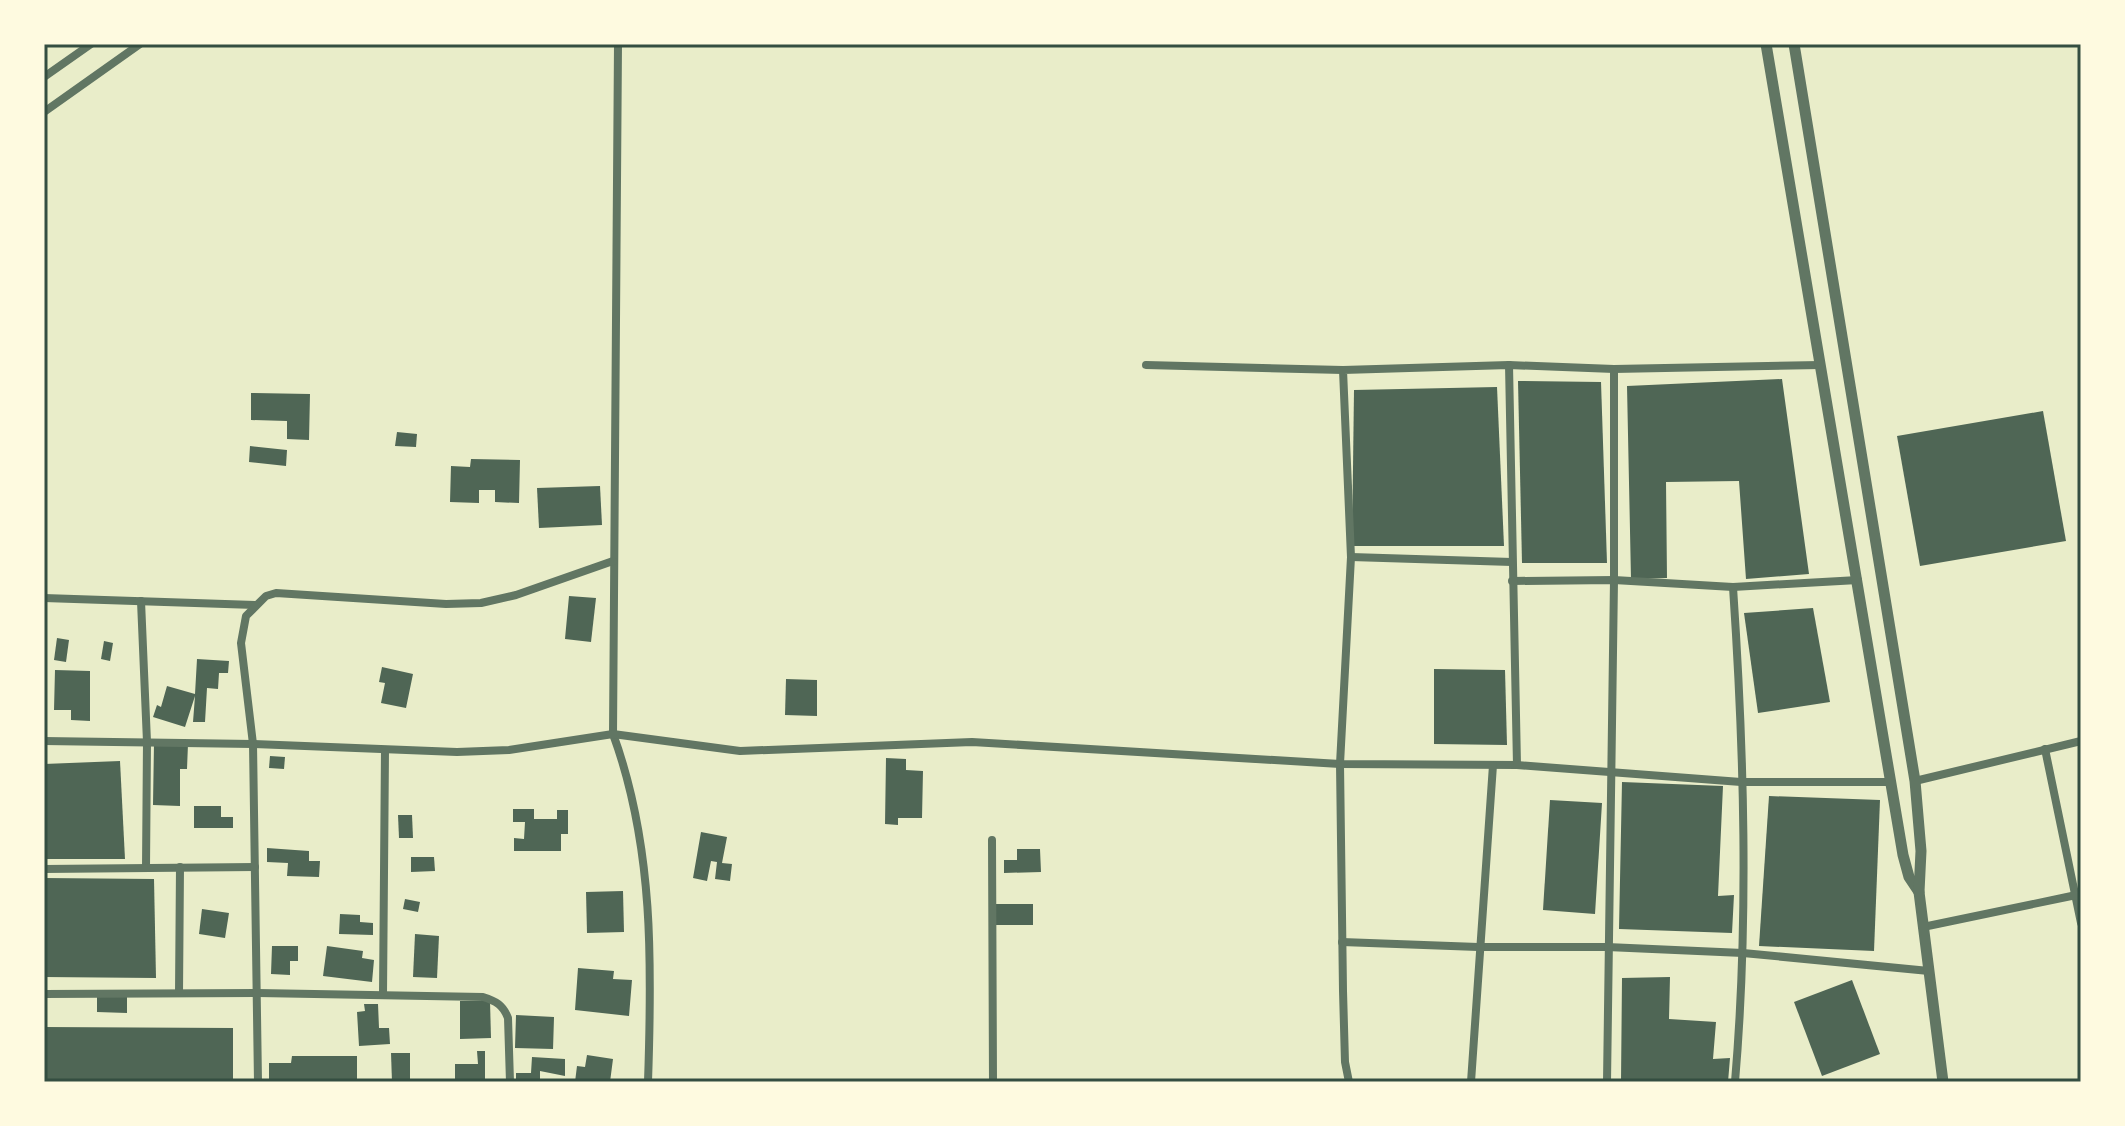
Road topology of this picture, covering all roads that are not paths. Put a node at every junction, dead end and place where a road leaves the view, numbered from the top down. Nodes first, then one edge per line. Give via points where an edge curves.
1 (91, 44) edge
2 (140, 44) edge
3 (618, 44) edge
4 (1766, 44) edge
5 (1794, 44) edge
6 (44, 77) edge
7 (44, 112) edge
8 (1146, 365) dead end
9 (1509, 365) junction
10 (1820, 365) junction
11 (1614, 369) junction
12 (1343, 370) junction
13 (1351, 557) junction
14 (613, 561) junction
15 (1512, 562) junction
16 (1614, 580) junction
17 (1858, 580) junction
18 (1512, 581) junction
19 (1733, 587) junction
20 (44, 598) edge
21 (141, 601) junction
22 (255, 605) junction
23 (613, 734) junction
24 (44, 741) edge
25 (2081, 741) edge
26 (147, 742) junction
27 (253, 744) junction
28 (2045, 749) junction
29 (385, 750) junction
30 (1340, 764) junction
31 (1493, 765) junction
32 (1517, 765) junction
33 (1610, 770) junction
34 (1915, 781) junction
35 (1741, 782) junction
36 (1890, 782) junction
37 (992, 840) dead end
38 (180, 867) junction
39 (255, 867) junction
40 (146, 868) junction
41 (44, 869) edge
42 (1919, 892) junction
43 (2078, 894) edge
44 (2081, 923) edge
45 (1923, 927) junction
46 (1342, 942) junction
47 (1478, 947) junction
48 (1607, 947) junction
49 (1743, 953) junction
50 (1929, 971) junction
51 (179, 993) junction
52 (258, 993) junction
53 (44, 994) edge
54 (383, 995) junction
55 (258, 1082) edge
56 (510, 1082) edge
57 (648, 1082) edge
58 (993, 1082) edge
59 (1349, 1082) edge
60 (1471, 1082) edge
61 (1607, 1082) edge
62 (1735, 1082) edge
63 (1943, 1082) edge

1 - 6 street
2 - 7 street
3 - 14 street
4 - 10 street
5 - 34 street
8 - 12 street
9 - 11 street
9 - 12 street
9 - 15 street
10 - 11 street
10 - 17 street
11 - 16 street
12 - 13 street
13 - 15 street
13 - 30 street
14 - 22 street via 481,603 276,593
14 - 23 street
15 - 18 street
16 - 18 street
16 - 19 street
16 - 33 street
17 - 19 street
17 - 36 street
18 - 32 street
19 - 35 street
20 - 21 street
21 - 22 street
21 - 26 street
22 - 27 street via 246,616 241,643
23 - 29 street via 509,750
23 - 30 street via 740,751 972,742
23 - 57 street via 631,790 647,888
24 - 26 street
25 - 28 street
26 - 27 street
26 - 40 street
27 - 29 street
27 - 39 street
28 - 34 street
28 - 43 street
29 - 54 street
30 - 31 street
30 - 46 street
31 - 32 street
31 - 47 street
32 - 33 street
33 - 35 street
33 - 48 street
34 - 42 street
35 - 36 street
35 - 49 street
36 - 42 street via 1903,855
37 - 58 street
38 - 39 street
38 - 40 street
38 - 51 street
39 - 52 street
40 - 41 street
42 - 45 street
43 - 44 street
43 - 45 street
45 - 50 street
46 - 47 street
46 - 59 street
47 - 48 street
47 - 60 street
48 - 49 street
48 - 61 street
49 - 50 street
49 - 62 street
50 - 63 street
51 - 52 street
51 - 53 street
52 - 54 street
52 - 55 street
54 - 56 street via 496,1001 508,1018

